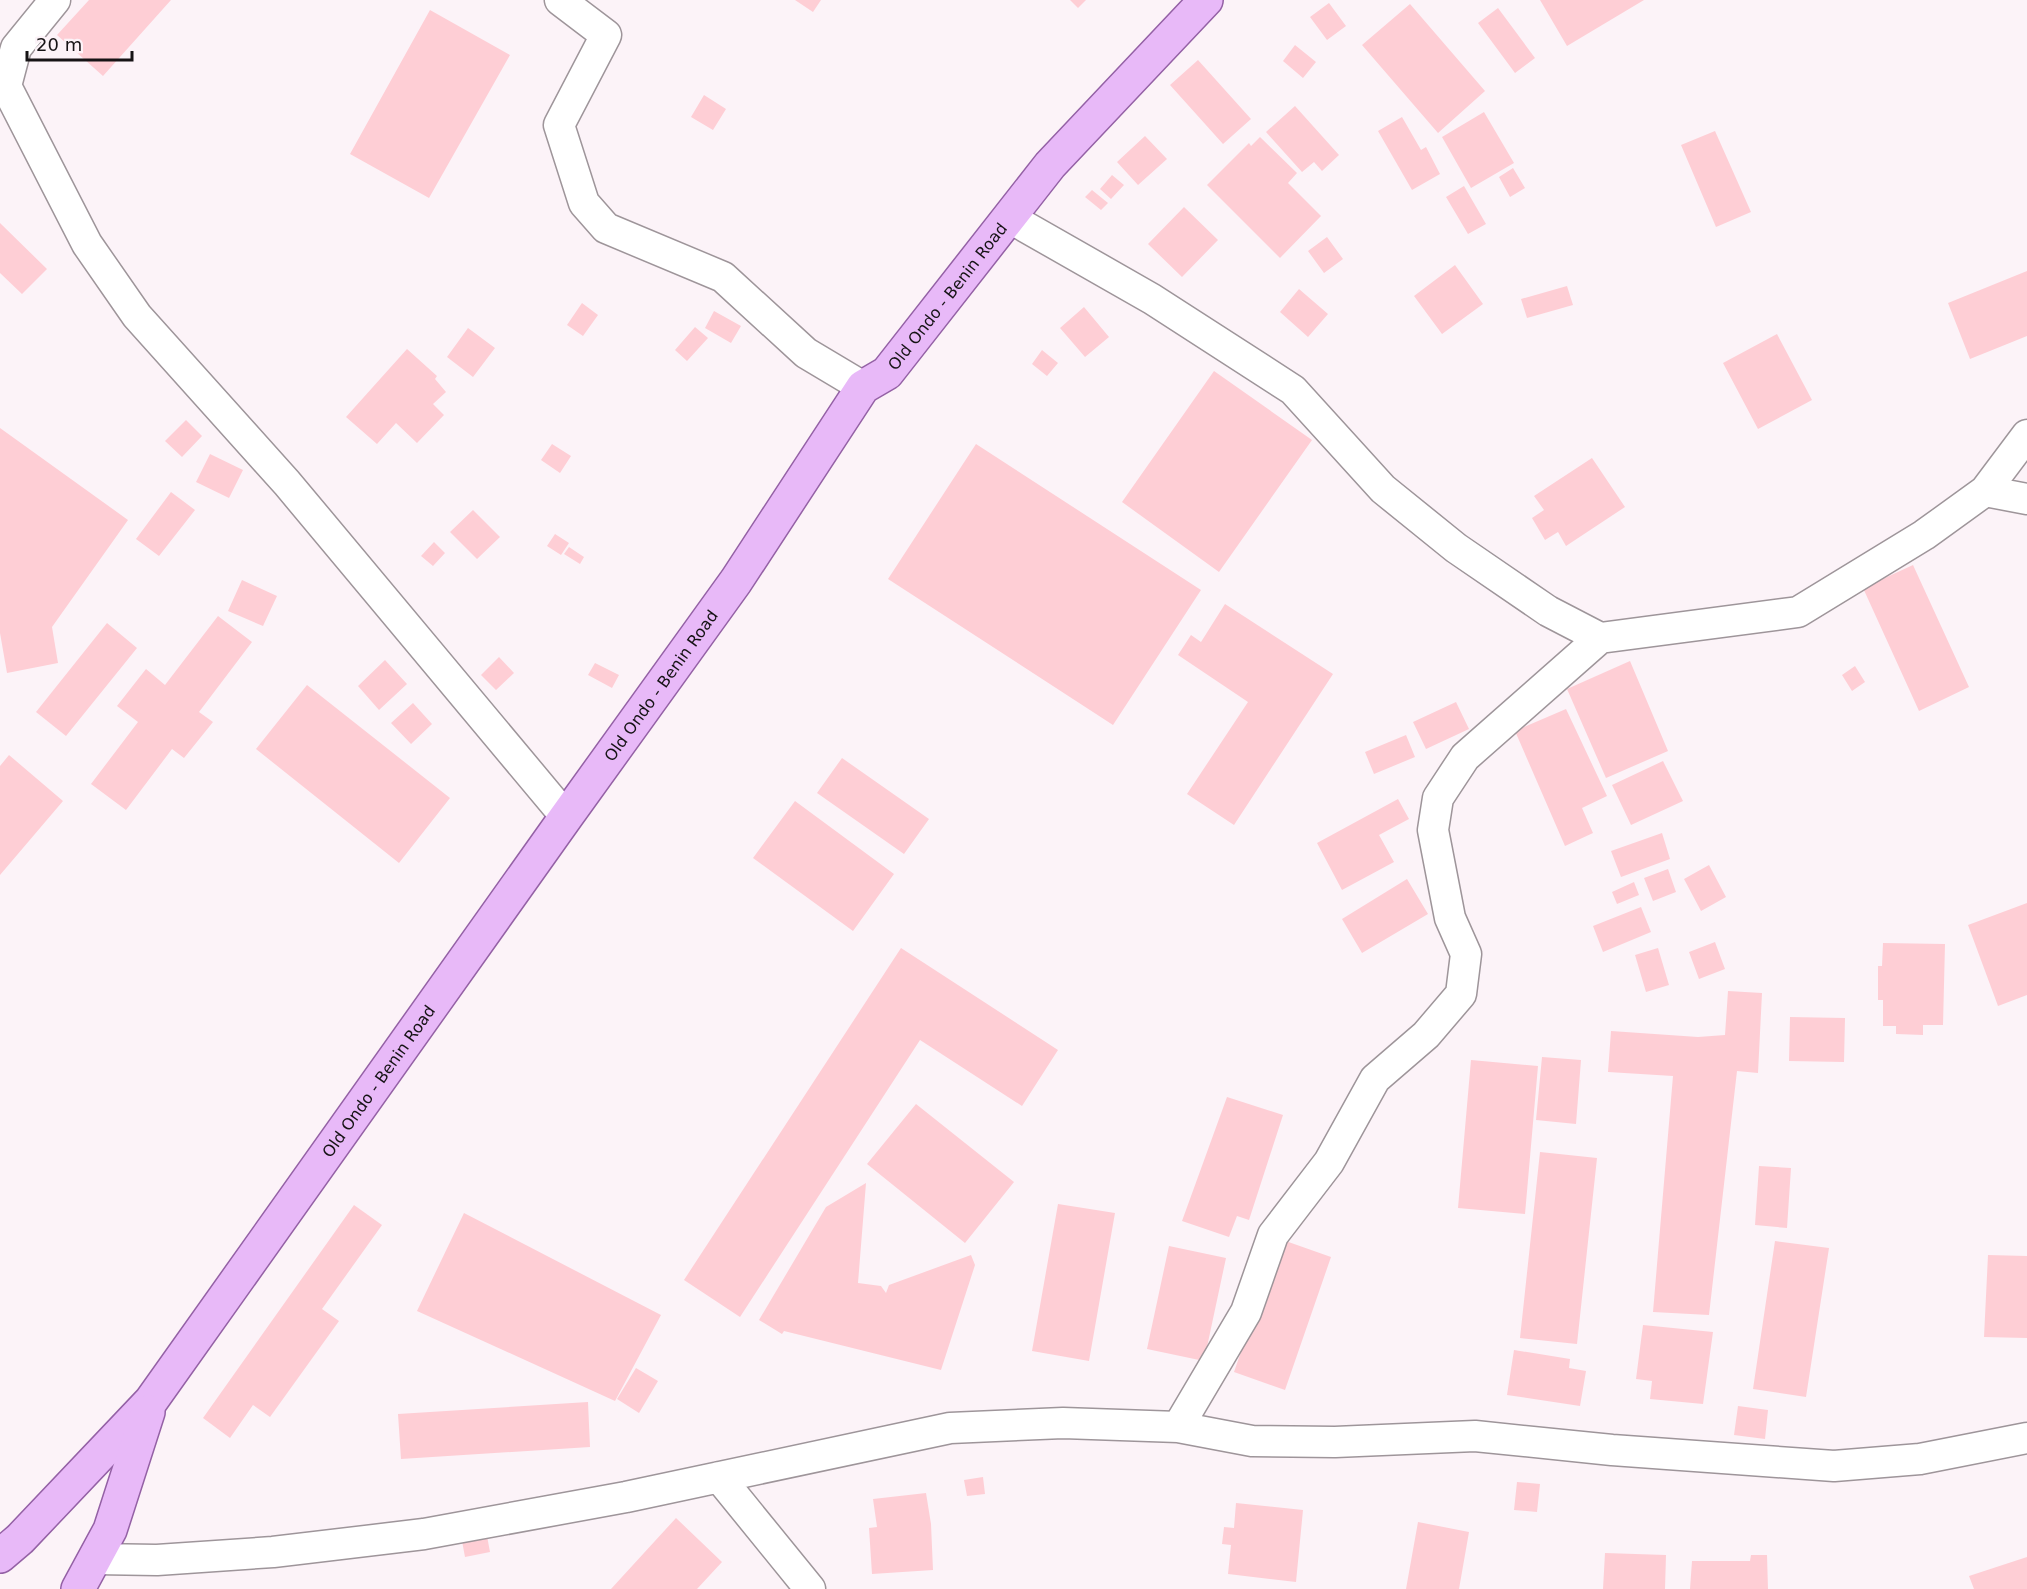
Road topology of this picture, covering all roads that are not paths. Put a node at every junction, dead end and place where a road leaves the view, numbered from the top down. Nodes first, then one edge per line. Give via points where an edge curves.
1 (55, 0) edge
2 (560, 0) edge
3 (1206, 0) edge
4 (1010, 218) junction
5 (863, 387) junction
6 (2027, 435) edge
7 (1985, 491) junction
8 (2027, 499) edge
9 (1600, 638) junction
10 (566, 817) junction
11 (151, 1401) junction
12 (1178, 1427) junction
13 (2027, 1438) edge
14 (719, 1477) junction
15 (0, 1556) edge
16 (94, 1559) junction
17 (78, 1589) edge
18 (810, 1589) edge

1 - 10 street via 16,48 6,86 87,244 137,316 286,483
2 - 5 street via 606,35 559,125 584,203 606,228 723,277 806,353
3 - 4 main road, Old Ondo - Benin Road via 1050,165
4 - 5 main road, Old Ondo - Benin Road via 887,373
4 - 9 street via 1152,299 1293,390 1383,489 1446,541 1548,611
5 - 10 main road, Old Ondo - Benin Road via 736,581
6 - 7 street
7 - 8 street
7 - 9 street via 1924,535 1798,612
9 - 12 street via 1465,757 1438,798 1433,830 1450,918 1466,954 1461,994 1426,1035 1375,1079 1329,1162 1274,1235 1246,1312
10 - 11 main road, Old Ondo - Benin Road
11 - 15 main road, Old Ondo - Benin Road
11 - 16 main road, Old Ondo - Benin Road via 110,1530
12 - 13 street via 1252,1441 1475,1436 1834,1466 1920,1459
12 - 14 street via 1063,1423 950,1428
14 - 16 street via 424,1534 273,1552 158,1560
14 - 18 street
16 - 17 main road, Old Ondo - Benin Road

